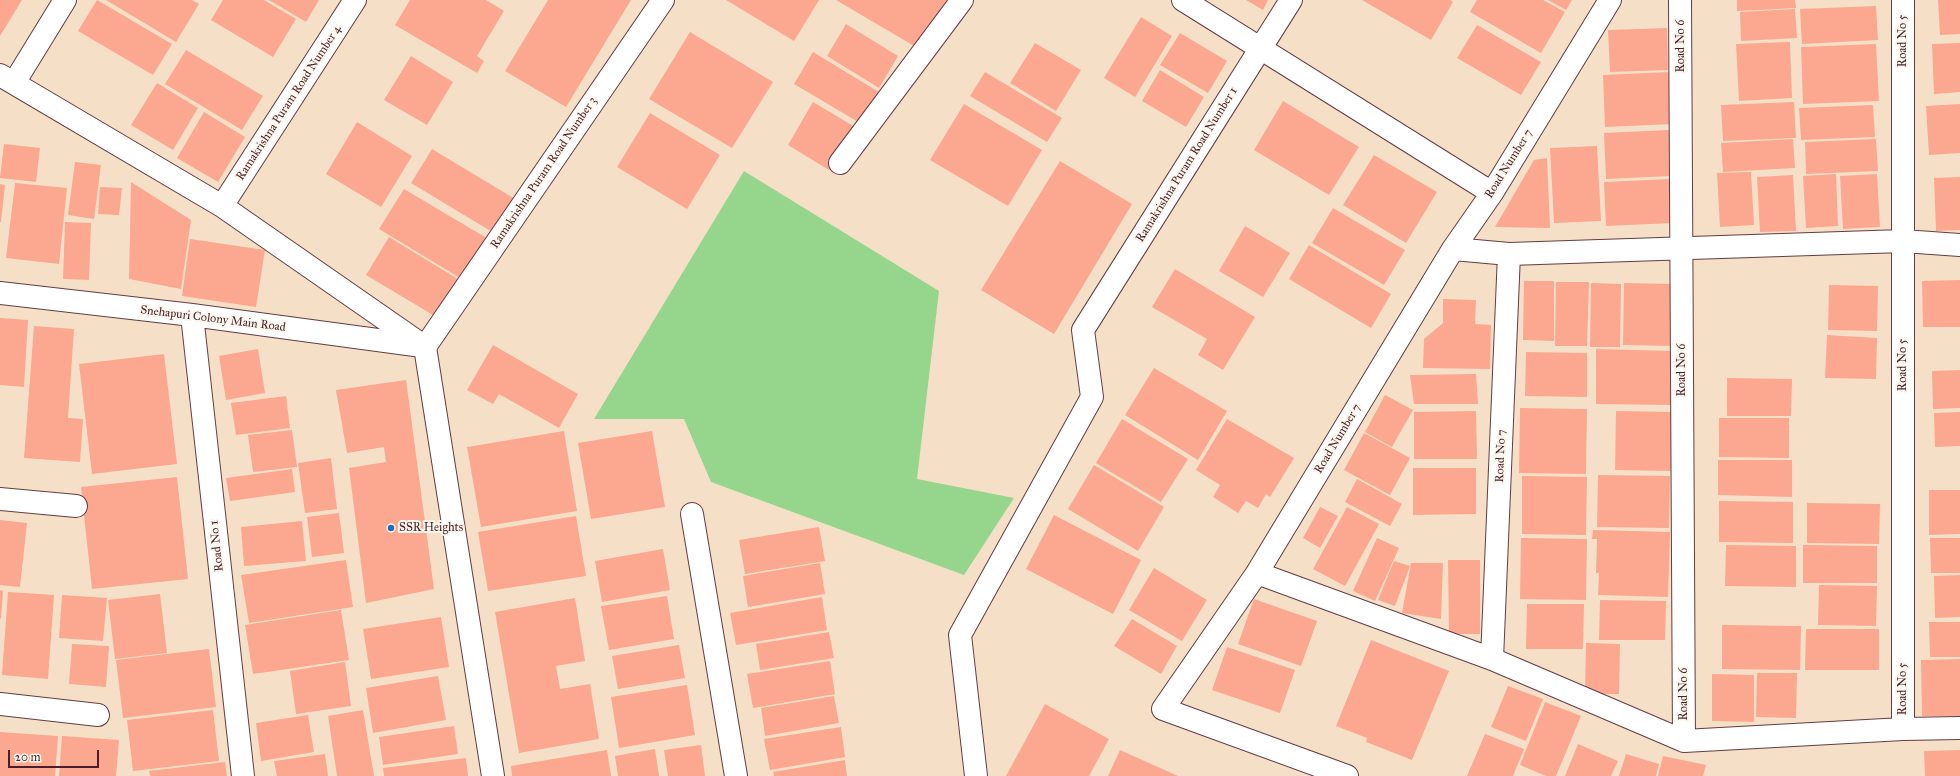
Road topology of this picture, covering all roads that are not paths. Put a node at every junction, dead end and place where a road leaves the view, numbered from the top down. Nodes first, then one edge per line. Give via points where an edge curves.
1 (65, 0) edge
2 (355, 0) edge
3 (662, 0) edge
4 (962, 0) edge
5 (1183, 0) edge
6 (1291, 0) edge
7 (1610, 0) edge
8 (1680, 0) edge
9 (1903, 0) edge
10 (1260, 48) junction
11 (7, 79) edge
12 (840, 163) dead end
13 (1492, 194) junction
14 (222, 206) junction
15 (1903, 241) junction
16 (1960, 245) edge
17 (1682, 248) junction
18 (1454, 249) junction
19 (1509, 254) junction
20 (0, 293) edge
21 (192, 316) junction
22 (426, 346) junction
23 (0, 498) edge
24 (76, 506) dead end
25 (692, 514) dead end
26 (1257, 573) junction
27 (1492, 659) junction
28 (0, 704) edge
29 (98, 715) dead end
30 (1960, 728) edge
31 (1903, 729) junction
32 (1684, 741) junction
33 (243, 776) edge
34 (493, 776) edge
35 (736, 776) edge
36 (976, 776) edge
37 (1347, 776) edge

1 - 11 street
2 - 14 street, Ramakrishna Puram Road Number 4
3 - 22 street, Ramakrishna Puram Road Number 3
4 - 12 street
5 - 10 street
6 - 10 street, Ramakrishna Puram Road Number 1
7 - 13 street, Road Number 7
8 - 17 street, Road No 6
9 - 15 street, Road No 5
10 - 13 street
10 - 36 street, Ramakrishna Puram Road Number 1 via 1083,330 1092,397 960,634
11 - 14 street
13 - 18 street, Road Number 7
14 - 22 street
15 - 16 street
15 - 17 street
15 - 31 street, Road No 5
17 - 19 street
17 - 32 street, Road No 6
18 - 19 street
18 - 26 street, Road Number 7
19 - 27 street, Road No 7
20 - 21 street, Snehapuri Colony Main Road
21 - 22 street, Snehapuri Colony Main Road
21 - 33 street, Road No 1
22 - 34 street
23 - 24 street
25 - 35 street
26 - 27 street
26 - 37 street, Road Number 7 via 1163,709
27 - 32 street
28 - 29 street
30 - 31 street
31 - 32 street

